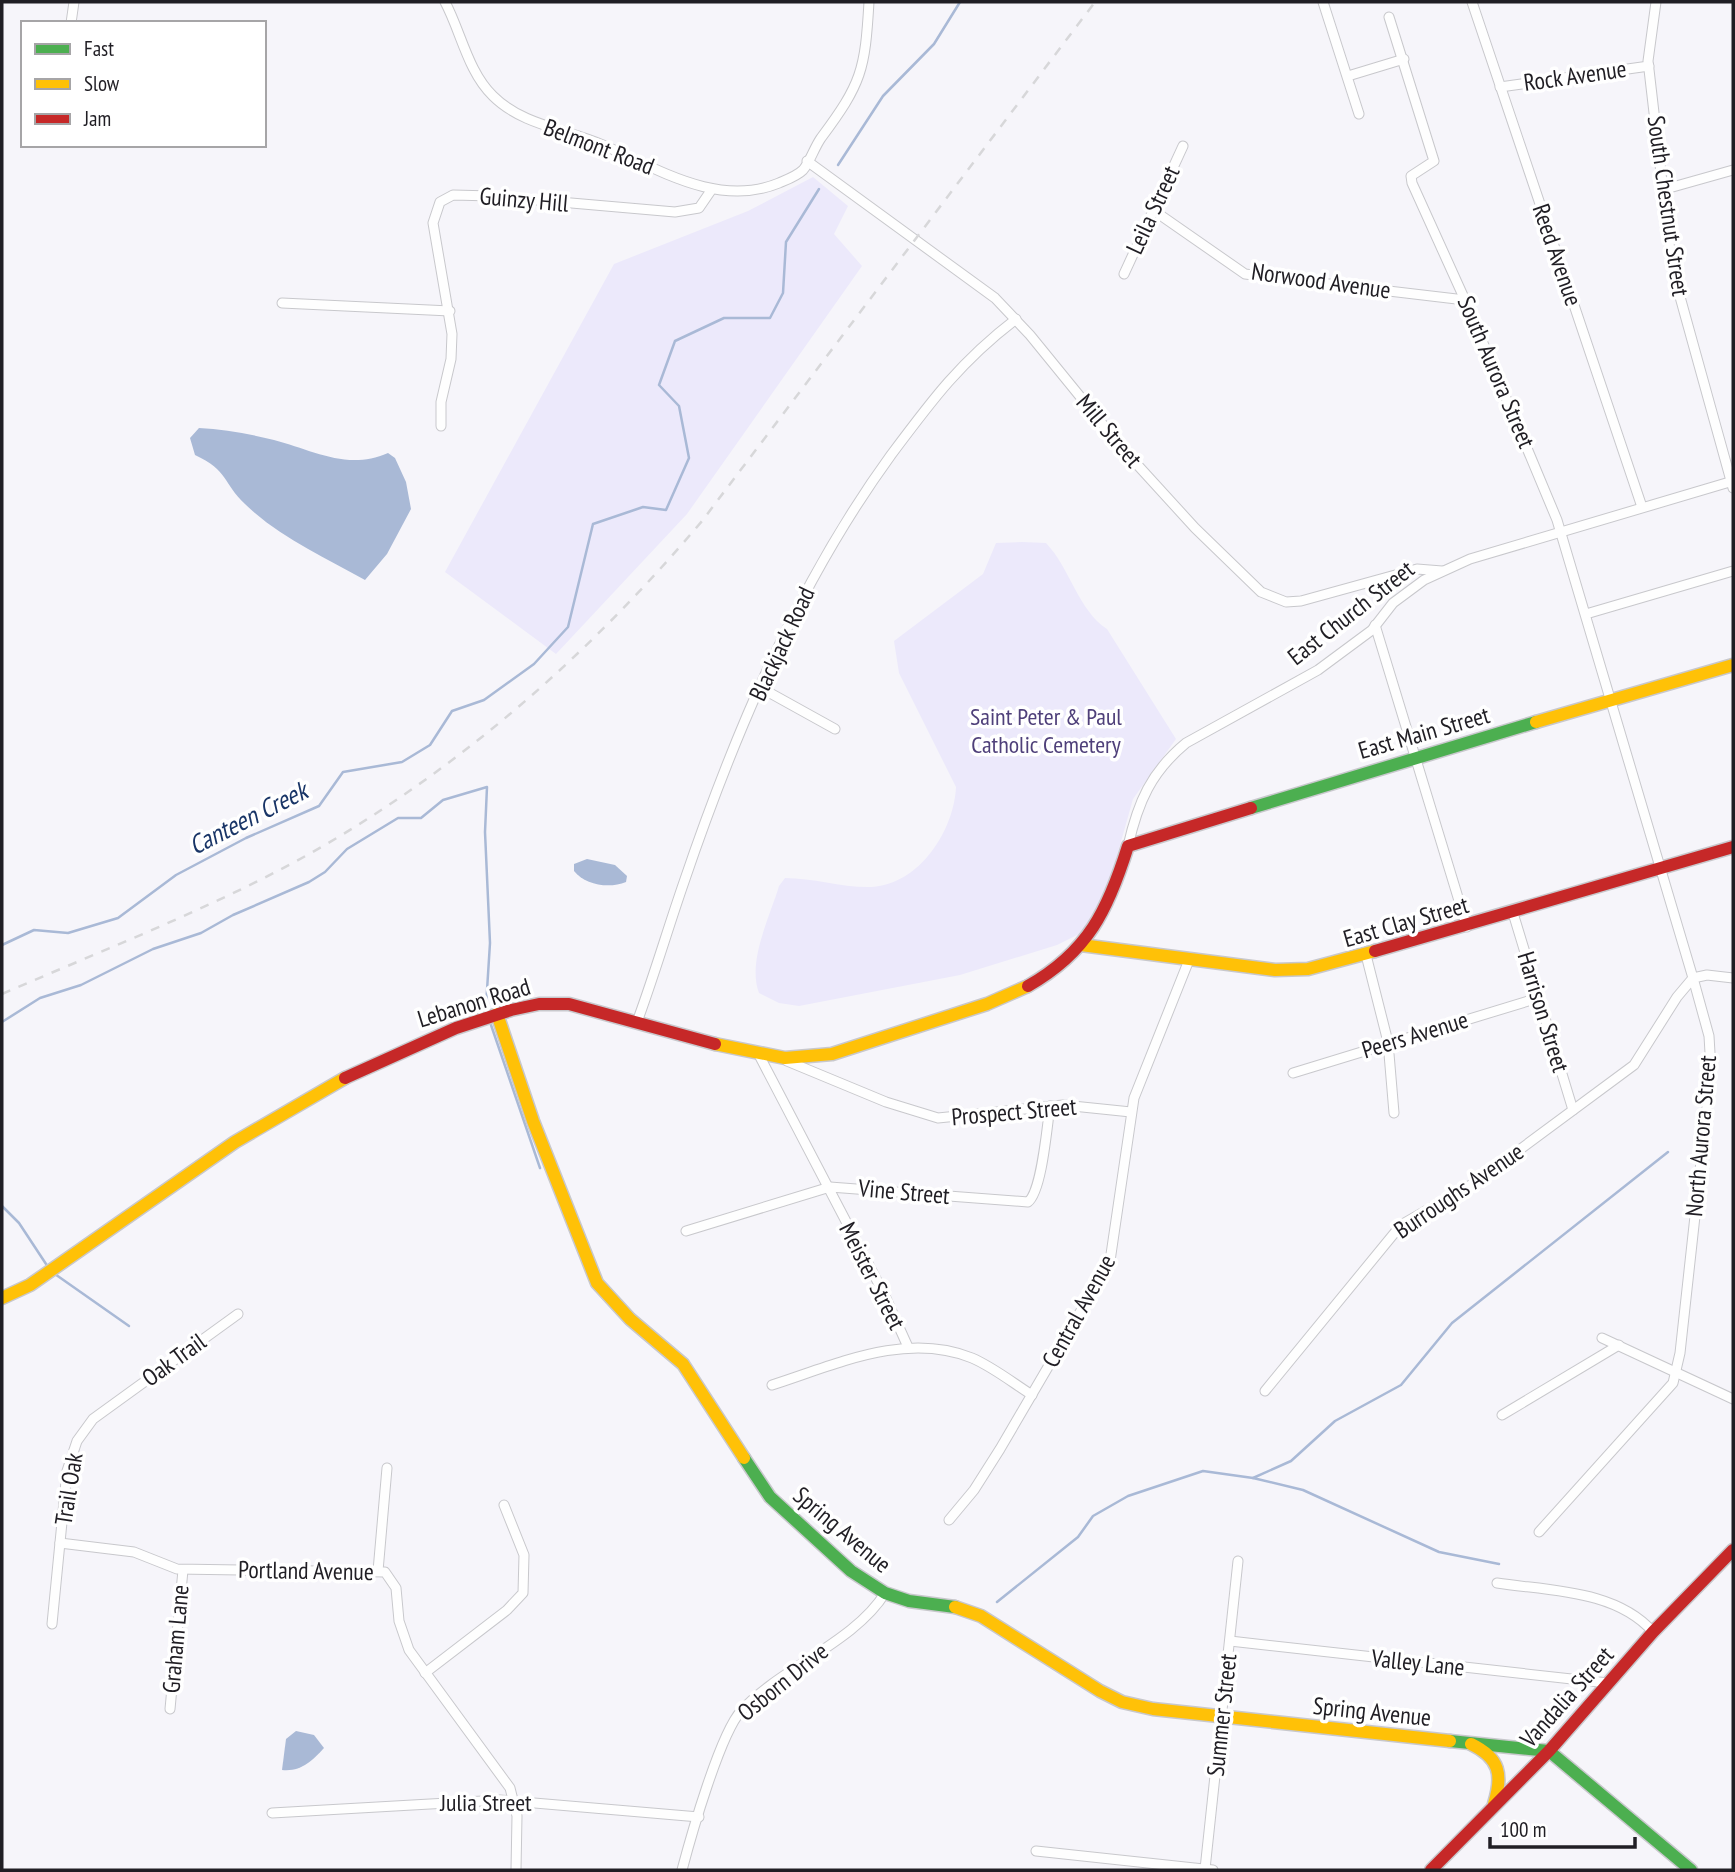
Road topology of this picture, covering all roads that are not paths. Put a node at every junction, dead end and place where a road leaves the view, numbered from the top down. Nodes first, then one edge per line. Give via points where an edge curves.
1 (74, 2) edge
2 (445, 2) edge
3 (869, 2) edge
4 (1323, 2) edge
5 (1472, 2) edge
6 (1656, 2) edge
7 (1389, 18) dead end
8 (71, 21) edge
9 (1404, 59) junction
10 (1649, 66) junction
11 (1348, 76) junction
12 (1500, 87) junction
13 (1359, 114) dead end
14 (1183, 146) dead end
15 (807, 161) junction
16 (1733, 170) edge
17 (712, 189) junction
18 (1662, 190) junction
19 (1153, 210) junction
20 (1124, 274) dead end
21 (1465, 300) junction
22 (282, 303) dead end
23 (450, 311) junction
24 (1016, 319) junction
25 (441, 426) dead end
26 (1733, 484) edge
27 (1642, 507) junction
28 (1560, 531) junction
29 (1442, 571) junction
30 (1733, 571) edge
31 (1586, 614) junction
32 (1375, 625) junction
33 (1733, 665) edge
34 (761, 688) junction
35 (1611, 700) junction
36 (835, 729) dead end
37 (1417, 757) junction
38 (1128, 846) junction
39 (1733, 847) edge
40 (1662, 869) junction
41 (1513, 914) junction
42 (1466, 927) junction
43 (1081, 945) junction
44 (1366, 955) junction
45 (1189, 960) junction
46 (1693, 978) junction
47 (1733, 978) edge
48 (1538, 998) junction
49 (497, 1014) junction
50 (637, 1022) junction
51 (1388, 1042) junction
52 (759, 1055) junction
53 (782, 1058) junction
54 (1293, 1073) dead end
55 (1050, 1106) junction
56 (1573, 1111) junction
57 (1131, 1112) junction
58 (1394, 1113) dead end
59 (827, 1188) junction
60 (686, 1231) dead end
61 (2, 1298) edge
62 (238, 1314) dead end
63 (1602, 1338) dead end
64 (1619, 1345) junction
65 (908, 1348) junction
66 (1677, 1372) junction
67 (772, 1385) dead end
68 (1265, 1391) dead end
69 (1032, 1395) junction
70 (1733, 1399) edge
71 (111, 1406) joint
72 (1502, 1415) dead end
73 (387, 1468) dead end
74 (504, 1505) dead end
75 (949, 1520) dead end
76 (1539, 1532) dead end
77 (60, 1543) junction
78 (1733, 1550) edge
79 (1238, 1561) dead end
80 (183, 1570) junction
81 (378, 1571) junction
82 (1497, 1583) dead end
83 (885, 1593) junction
84 (52, 1624) dead end
85 (1653, 1632) junction
86 (1230, 1641) junction
87 (425, 1673) junction
88 (1608, 1683) junction
89 (170, 1709) dead end
90 (1221, 1717) junction
91 (1471, 1744) junction
92 (1549, 1751) junction
93 (514, 1801) junction
94 (1493, 1807) junction
95 (272, 1813) dead end
96 (699, 1817) junction
97 (1036, 1851) dead end
98 (1124, 1866) edge
99 (516, 1870) edge
100 (682, 1870) edge
101 (1209, 1870) edge
102 (1431, 1870) edge
103 (1691, 1870) edge

1 - 8 street
2 - 17 street, Belmont Road via 481,83 506,108 521,118 601,144
3 - 15 street, Belmont Road via 860,77
4 - 11 street
5 - 12 street, Reed Avenue
6 - 10 street, South Chestnut Street
7 - 9 street, South Aurora Street
9 - 11 street
9 - 21 street, South Aurora Street via 1434,161 1410,176
10 - 12 street, Rock Avenue
10 - 18 street, South Chestnut Street
11 - 13 street
12 - 27 street, Reed Avenue
14 - 19 street, Leila Street
15 - 17 street, Belmont Road via 802,170 775,184
15 - 24 street, Mill Street via 995,298
16 - 18 street
17 - 23 street, Guinzy Hill via 699,208 676,212 492,196 446,197 435,208 433,223
18 - 26 street, South Chestnut Street via 1678,294
19 - 20 street, Leila Street
19 - 21 street, Norwood Avenue via 1245,274
21 - 28 street, South Aurora Street
22 - 23 street
23 - 25 street, Guinzy Hill via 451,359 441,402
24 - 29 street, Mill Street via 1163,494 1261,592 1286,602 1301,601 1417,569
24 - 34 street, Blackjack Road via 939,388 851,510 817,568
26 - 27 street, East Church Street
27 - 28 street, East Church Street
28 - 29 street, East Church Street
28 - 31 street, South Aurora Street
29 - 32 street, East Church Street via 1407,591
30 - 31 street
31 - 35 street, South Aurora Street
32 - 37 street
32 - 38 street, East Church Street via 1318,670 1171,755 1141,798
33 - 35 street, East Main Street
34 - 36 street
34 - 50 street, Blackjack Road via 708,815
35 - 37 street, East Main Street
35 - 40 street, North Aurora Street
37 - 38 street, East Main Street
37 - 42 street
38 - 43 street, East Church Street via 1112,896
39 - 40 street, East Clay Street
40 - 41 street, East Clay Street
40 - 46 street, North Aurora Street
41 - 42 street, East Clay Street
41 - 48 street, Harrison Street
42 - 44 street, East Clay Street
43 - 45 street, East Clay Street
43 - 53 street, Lebanon Road via 1052,974 1008,997 838,1054
44 - 45 street, East Clay Street via 1291,970
44 - 51 street
45 - 57 street, Central Avenue
46 - 47 street
46 - 56 street, Burroughs Avenue via 1639,1059
46 - 66 street, North Aurora Street via 1709,1036 1711,1070
48 - 51 street, Peers Avenue
48 - 56 street, Harrison Street
49 - 50 street, Lebanon Road via 550,1002
49 - 61 street, Lebanon Road via 393,1053 303,1098 30,1284
49 - 83 street, Spring Avenue via 533,1121 597,1283 630,1319 683,1364 770,1497 851,1571
50 - 52 street, Lebanon Road
51 - 54 street, Peers Avenue
51 - 58 street
52 - 53 street, Lebanon Road
52 - 59 street, Meister Street
53 - 55 street, Prospect Street via 875,1098 938,1118
55 - 57 street, Prospect Street
55 - 59 street, Vine Street via 1037,1184 1028,1202
56 - 68 street, Burroughs Avenue via 1476,1182 1401,1225
57 - 69 street, Central Avenue via 1110,1261
59 - 60 street, Vine Street
59 - 65 street, Meister Street
62 - 71 street, Oak Trail
63 - 64 street
64 - 66 street
64 - 72 street
65 - 67 street via 873,1353
65 - 69 street via 971,1357
66 - 70 street
66 - 76 street, North Aurora Street via 1668,1390
69 - 75 street, Central Avenue via 980,1481
71 - 77 street, Trail Oak via 83,1431 72,1454
73 - 81 street
74 - 87 street via 524,1555 523,1593
77 - 80 street, Portland Avenue via 134,1552
77 - 84 street
78 - 85 street, Vandalia Street
79 - 86 street, Summer Street
80 - 81 street, Portland Avenue
80 - 89 street, Graham Lane
81 - 87 street, Portland Avenue via 385,1572 396,1588 403,1637
82 - 85 street via 1604,1600 1634,1614
83 - 90 street, Spring Avenue via 981,1616 1122,1702
83 - 96 street, Osborn Drive via 862,1619 740,1711 726,1735
85 - 88 street, Vandalia Street
86 - 88 street, Valley Lane
86 - 90 street, Summer Street
87 - 93 street, Portland Avenue via 484,1749
88 - 92 street, Vandalia Street
90 - 91 street, Spring Avenue
90 - 101 street, Summer Street
91 - 92 street, Spring Avenue
91 - 94 street via 1487,1750 1497,1761 1498,1792
92 - 94 street, Vandalia Street
92 - 103 street
93 - 95 street, Julia Street
93 - 96 street, Julia Street
93 - 99 street, Portland Avenue
94 - 102 street, Vandalia Street
96 - 100 street, Osborn Drive
97 - 98 street
98 - 101 street

